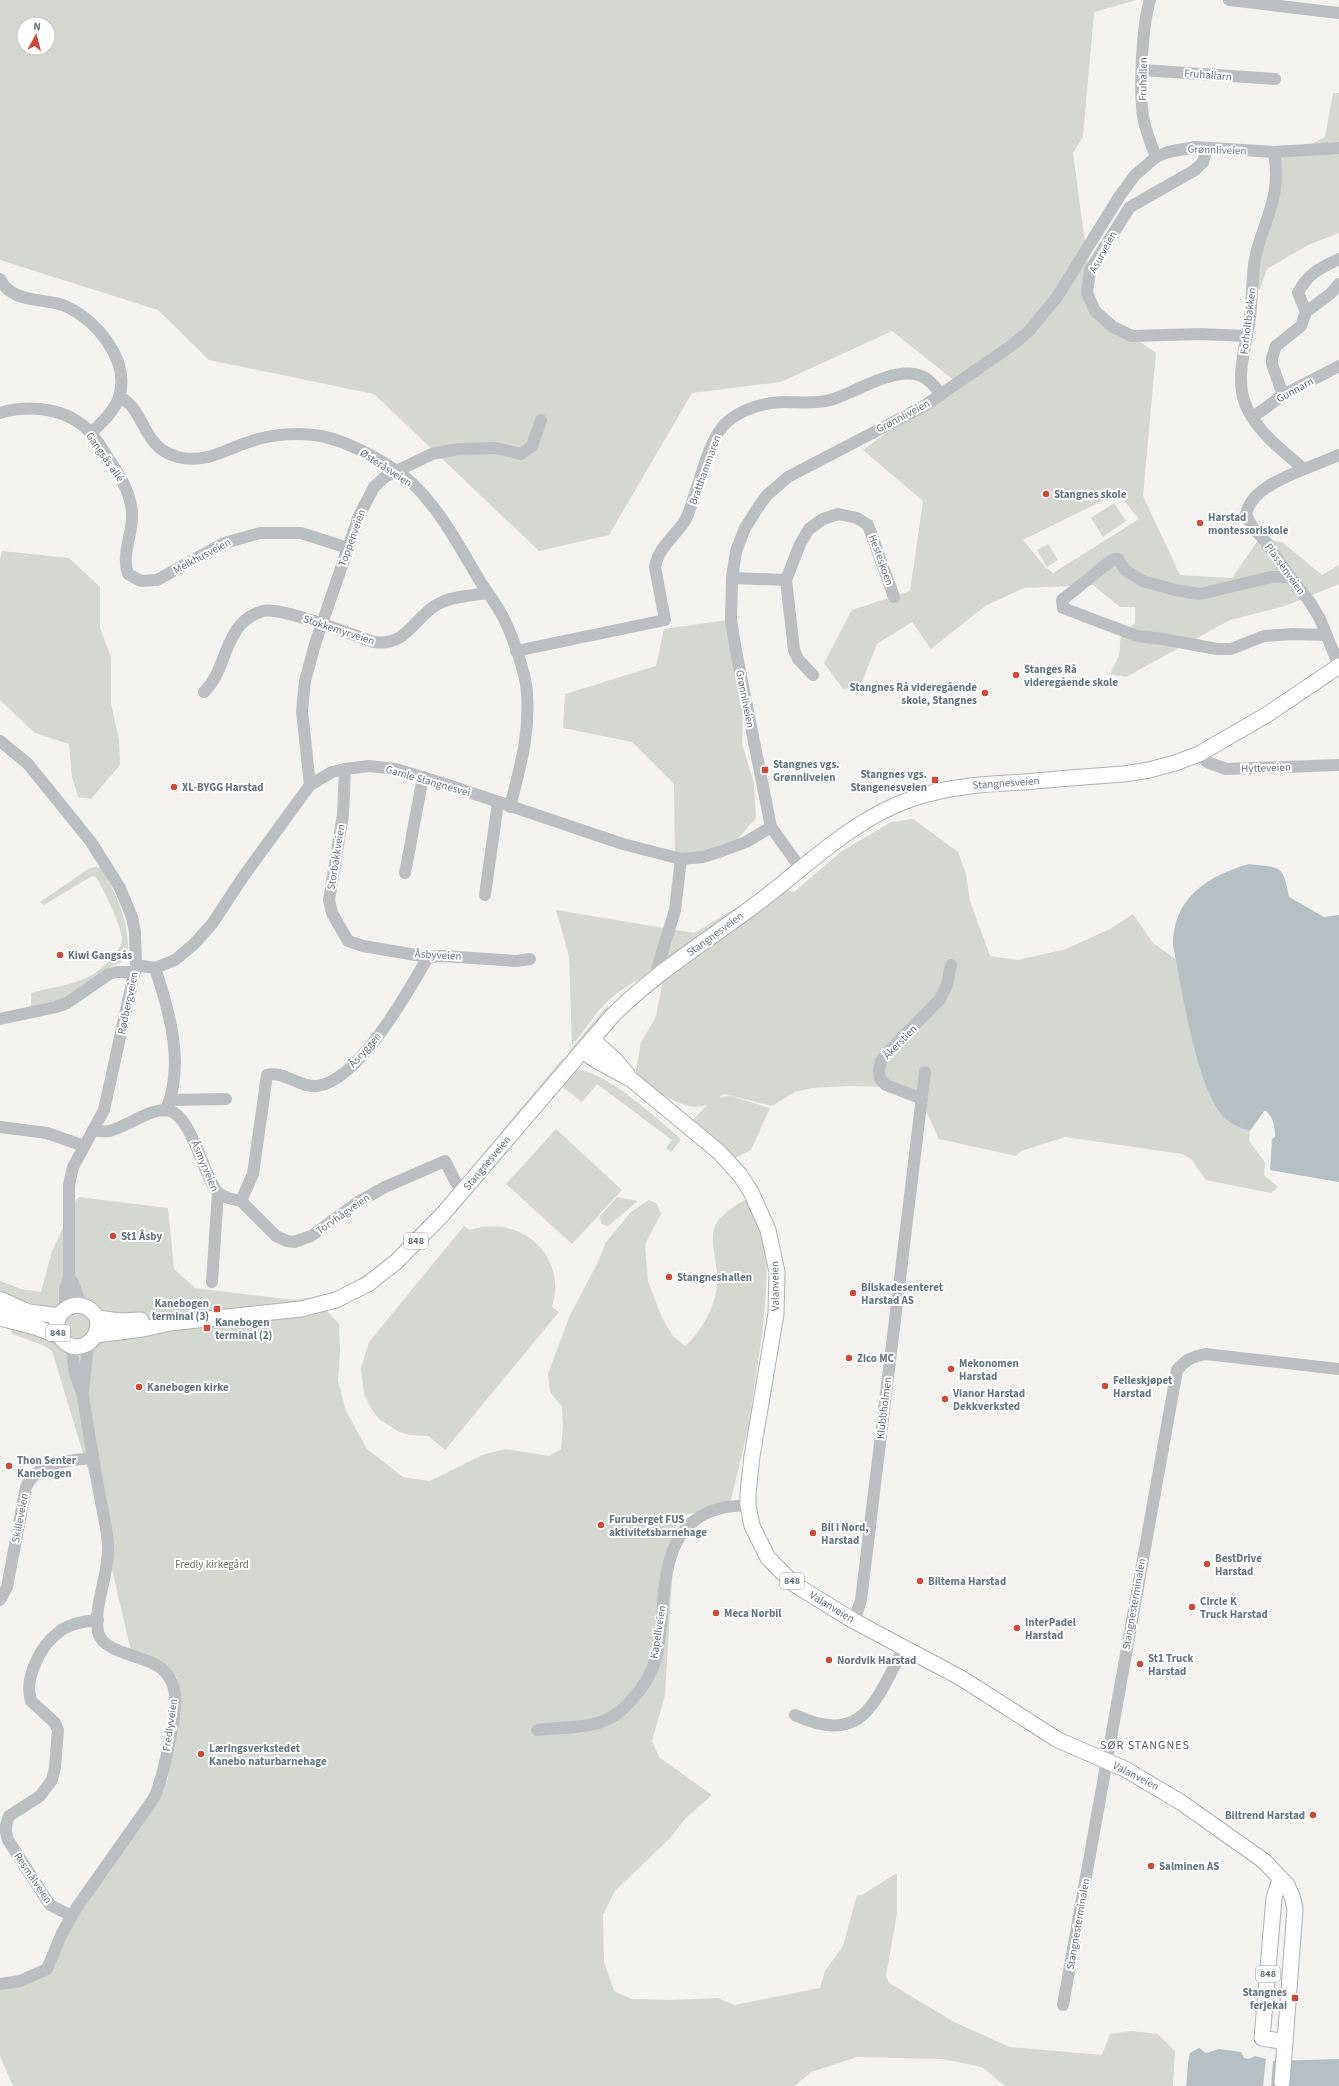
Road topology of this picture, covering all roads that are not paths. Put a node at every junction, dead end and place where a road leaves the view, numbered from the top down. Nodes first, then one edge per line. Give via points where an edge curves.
1 (1150, 0) edge
2 (1229, 0) edge
3 (1339, 13) edge
4 (1142, 70) junction
5 (1275, 79) dead end
6 (1208, 148) junction
7 (1339, 148) edge
8 (1274, 152) junction
9 (1156, 157) junction
10 (1339, 259) edge
11 (0, 279) edge
12 (1339, 284) edge
13 (1306, 312) junction
14 (1247, 336) junction
15 (1339, 366) edge
16 (942, 395) junction
17 (1283, 395) junction
18 (119, 397) junction
19 (0, 413) edge
20 (1253, 417) junction
21 (541, 420) dead end
22 (91, 433) junction
23 (1339, 455) edge
24 (1304, 469) junction
25 (396, 472) junction
26 (348, 548) junction
27 (128, 574) joint
28 (1290, 577) junction
29 (732, 578) junction
30 (786, 580) junction
31 (486, 593) junction
32 (894, 597) dead end
33 (322, 624) junction
34 (1326, 636) junction
35 (516, 652) junction
36 (1339, 666) edge
37 (813, 675) dead end
38 (204, 692) dead end
39 (0, 741) edge
40 (1199, 754) junction
41 (1339, 765) edge
42 (345, 769) junction
43 (423, 777) junction
44 (310, 785) junction
45 (498, 802) junction
46 (510, 807) junction
47 (771, 827) junction
48 (681, 859) junction
49 (801, 869) junction
50 (405, 873) dead end
51 (485, 895) dead end
52 (348, 941) joint
53 (428, 957) junction
54 (530, 959) dead end
55 (951, 965) dead end
56 (135, 968) junction
57 (155, 968) junction
58 (654, 979) junction
59 (0, 1019) edge
60 (587, 1045) junction
61 (925, 1072) dead end
62 (226, 1099) dead end
63 (922, 1099) junction
64 (168, 1105) junction
65 (0, 1127) edge
66 (93, 1130) junction
67 (84, 1146) junction
68 (463, 1192) junction
69 (218, 1193) junction
70 (241, 1201) junction
71 (69, 1278) junction
72 (212, 1282) dead end
73 (0, 1301) edge
74 (0, 1306) edge
75 (81, 1306) junction
76 (25, 1312) junction
77 (62, 1313) junction
78 (0, 1318) edge
79 (96, 1318) junction
80 (170, 1323) junction
81 (59, 1336) junction
82 (92, 1339) junction
83 (71, 1345) junction
84 (1339, 1369) edge
85 (83, 1396) junction
86 (93, 1458) junction
87 (748, 1505) junction
88 (0, 1600) edge
89 (98, 1620) junction
90 (854, 1621) junction
91 (904, 1648) junction
92 (795, 1715) dead end
93 (538, 1730) dead end
94 (1106, 1761) junction
95 (1280, 1880) junction
96 (72, 1916) junction
97 (0, 1984) edge
98 (1063, 2005) dead end
99 (1284, 2048) junction
100 (1282, 2082) dead end

1 - 4 street, Fruhallen via 1146,14
2 - 3 street
4 - 5 street, Fruhallarn
4 - 9 street, Fruhallen via 1143,117
6 - 8 street, Grønnliveien
6 - 9 street, Grønnliveien via 1182,148
6 - 14 street, Asurveien via 1203,162 1195,170 1130,207 1090,270 1087,294 1095,311 1113,327 1132,336
7 - 8 street, Grønnliveien
8 - 14 street, Forholtbakken via 1276,192 1256,254
9 - 16 street, Grønnliveien via 1135,175 1119,197 1057,297 1039,320 1011,346
10 - 13 street via 1316,270 1303,283 1298,293
11 - 18 street via 8,290 16,295 62,305 75,311 95,327 104,337 116,360 121,381
12 - 13 street
13 - 17 street via 1301,326 1283,339 1273,352 1272,364
14 - 20 street, Forholtbakken via 1241,376 1242,392
15 - 17 street, Gunnarn
16 - 29 street, Grønnliveien via 802,468 778,484 745,528 736,551
16 - 35 street, Bratthammaren via 924,377 907,373 829,400 774,402 757,406 726,422 712,445 686,519 656,558 655,567 665,620
17 - 20 street, Gunnarn
18 - 22 street via 109,415
18 - 25 street, Østeråsveien via 130,404 148,437 167,452 177,456 198,460 269,436 311,435 351,446
19 - 22 street, Gangsås allé via 23,408 48,410 72,419
20 - 24 street, Forholtbakken via 1260,428
21 - 25 street, Toppenveien via 532,446 521,454 496,448 458,449 432,454
22 - 27 street, Gangsås allé via 116,469 129,494 132,514 126,558
23 - 24 street, Plassenveien
24 - 28 street, Plassenveien via 1255,496 1246,515 1247,521 1267,543
25 - 26 street, Toppenveien via 380,481 371,492
25 - 31 street, Østeråsveien via 412,483 432,505
26 - 27 street, Melkhusveien via 301,533 260,533 224,543 157,580 141,581
26 - 33 street, Toppenveien
28 - 34 street, Plassenveien via 1310,602
28 - 34 street via 1271,577 1200,594 1143,581 1125,570 1118,559 1112,560 1062,600 1063,608 1136,636 1217,649 1231,649 1264,636
29 - 30 street
29 - 47 street, Grønnliveien via 733,636
30 - 32 street, Hesteskoen via 800,544 809,529 823,519 838,514 857,518 868,525
30 - 37 street, Hesteskoen via 794,650 798,659
31 - 33 street, Stokkemyrveien via 438,604 404,635 389,643 374,642
31 - 35 street via 503,617
33 - 38 street, Stokkemyrveien via 273,610 248,618 232,638 217,675
33 - 44 street, Toppenveien via 308,665 303,697 303,729
34 - 36 street, Plassenveien
35 - 46 street via 527,692 528,731
36 - 40 main road, Stangnesveien via 1268,714
39 - 56 street, Rødbergveien via 28,764 55,796 112,874 132,917 137,953
40 - 41 street, Hytteveien via 1207,762 1226,769
40 - 49 main road, Stangnesveien via 1149,770 943,789 880,812 839,839
42 - 43 street, Gamle Stangnesvei via 368,766 396,769
42 - 44 street, Gamle Stangnesvei via 332,772
42 - 52 street, Storbakkveien via 343,815 329,900 332,913
43 - 45 street, Gamle Stangnesvei
43 - 50 street
44 - 57 street, Gamle Stangnesvei via 212,924 180,956
45 - 46 street, Gamle Stangnesvei
45 - 51 street
46 - 48 street, Gamle Stangnesvei via 623,844
47 - 48 street, Gamle Stangnesvei via 746,842 722,851 703,857
47 - 49 street, Grønnliveien
48 - 58 street via 675,910
49 - 58 main road, Stangnesveien
52 - 53 street, Åsbyveien
53 - 54 street, Åsbyveien via 516,961
53 - 70 street, Åsryggen via 380,1033 365,1053 345,1071 317,1086 303,1085 279,1076 267,1075 253,1174
55 - 63 street, Åkerstien via 947,985 940,1000 889,1051 881,1061 879,1070 880,1079 886,1085
56 - 57 street
56 - 59 street via 109,974 67,1003
56 - 66 street, Rødbergveien via 104,1110
57 - 64 street via 163,991 174,1049 174,1081
58 - 60 main road, Stangnesveien via 627,1001
60 - 68 main road, Stangnesveien / 848
60 - 87 main road, Valanveien / 848 via 615,1060 632,1080 719,1152 740,1175 761,1210 777,1272 776,1314 748,1478
61 - 63 street
62 - 64 street
63 - 90 street, Klubbholmen via 861,1600
64 - 66 street via 109,1131
64 - 69 street, Åsmyrveien via 193,1138 211,1184
65 - 67 street via 47,1133
66 - 67 street, Rødbergveien
67 - 71 street, Rødbergveien via 73,1167 69,1185
68 - 70 street, Torvhågveien via 454,1181 445,1161 384,1187 311,1236 294,1242 287,1242 276,1236
68 - 80 main road, Stangnesveien / 848 via 396,1262 352,1293 301,1309
69 - 70 street, Torvhågveien
69 - 72 street, Åsmyrveien
71 - 75 street, Rødbergveien
71 - 77 street, Rødbergveien
73 - 76 highway
74 - 76 main road, 848
75 - 77 main road, 848 via 72,1306
75 - 79 main road via 92,1311
76 - 77 main road, 848
77 - 81 main road, 848 via 57,1326
78 - 81 main road, 848
79 - 80 main road, Stangnesveien / 848
79 - 82 main road via 98,1326
80 - 82 main road, Stangnesveien / 848
81 - 83 main road, 848
82 - 83 main road, Stangnesveien / 848 via 80,1346
82 - 85 street, Fredlyveien
83 - 85 street, Fredlyveien via 77,1380
84 - 94 street, Stangnesterminalen via 1205,1354 1185,1361 1177,1370
85 - 86 street, Fredlyveien
86 - 88 street, Skilleveien via 46,1466 30,1478 7,1587
86 - 89 street, Fredlyveien via 108,1545
87 - 90 main road, Valanveien / 848 via 752,1526 759,1542 780,1572 811,1595
87 - 93 street, Kapellveien via 718,1508 693,1521 680,1535 669,1561 656,1659 642,1687 629,1704 601,1722
89 - 96 street, Fredlyveien via 98,1632 103,1642 161,1668 172,1683 175,1704 161,1780 154,1798
89 - 96 street, Resmålveien via 60,1631 41,1654 28,1682 31,1701 55,1723 59,1738 52,1780 40,1796 9,1816 6,1825 8,1840 50,1905
90 - 91 main road, Valanveien / 848
91 - 92 street via 871,1708 862,1718 851,1724 833,1726 808,1721
91 - 94 main road, Valanveien / 848 via 961,1678 1058,1740
94 - 95 main road, Valanveien / 848 via 1182,1802 1264,1861
94 - 98 street, Stangnesterminalen
95 - 99 main road, 848 via 1287,1885 1295,1909
95 - 99 main road, 848 via 1274,1898 1262,2038
96 - 97 street, Fredlyveien via 62,1932 47,1969 20,1981
99 - 100 main road, 848

